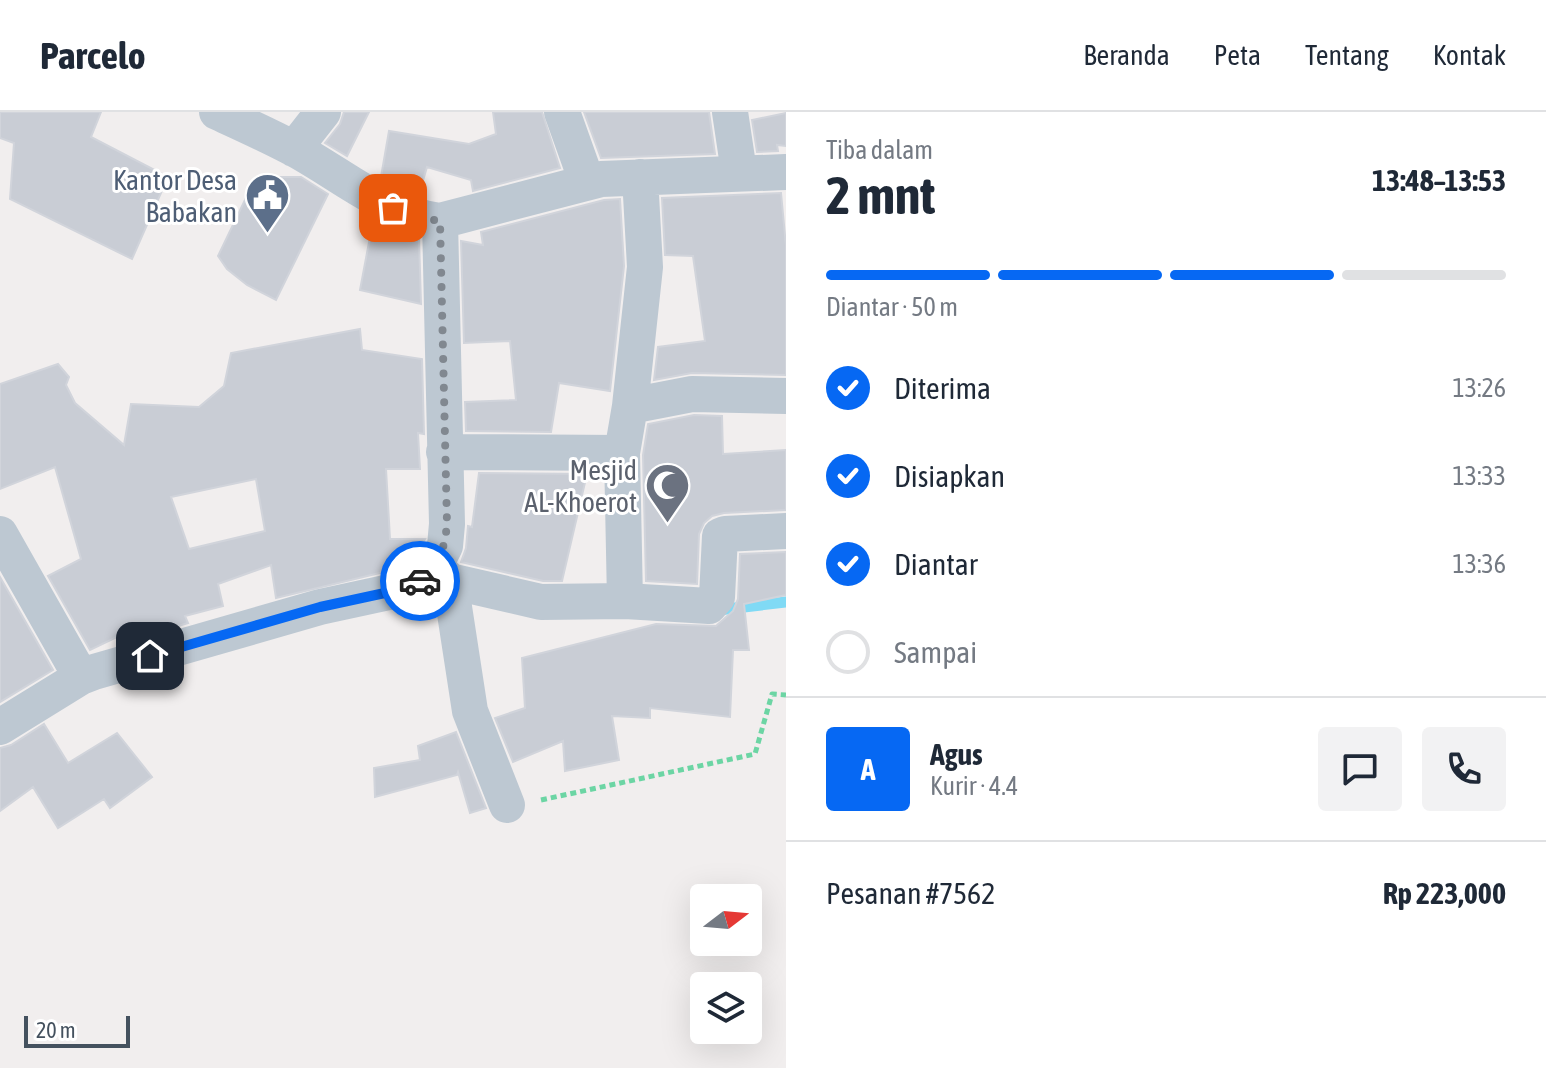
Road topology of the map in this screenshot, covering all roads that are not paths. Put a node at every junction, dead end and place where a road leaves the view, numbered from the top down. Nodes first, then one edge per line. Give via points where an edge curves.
1 (217, 112) edge
2 (323, 112) edge
3 (562, 112) edge
4 (730, 112) edge
5 (294, 149) junction
6 (739, 172) junction
7 (786, 172) edge
8 (640, 177) junction
9 (587, 182) junction
10 (440, 221) junction
11 (786, 396) edge
12 (630, 406) junction
13 (444, 452) junction
14 (622, 453) junction
15 (786, 531) edge
16 (0, 534) edge
17 (442, 573) junction
18 (625, 601) junction
19 (81, 677) junction
20 (0, 727) edge
21 (507, 805) road end

1 - 5 street
2 - 5 street
3 - 9 street
4 - 6 street
5 - 10 street via 393,208
6 - 7 street
6 - 8 street
8 - 9 street
8 - 12 street via 645,267
9 - 10 street
10 - 13 street
11 - 12 street via 692,394
12 - 14 street
13 - 14 street
13 - 17 street via 447,524
14 - 18 street
15 - 18 street via 720,536 717,597 709,606
16 - 19 street
17 - 18 street via 541,602
17 - 19 street via 402,589 320,607
17 - 21 street via 470,711
19 - 20 street

